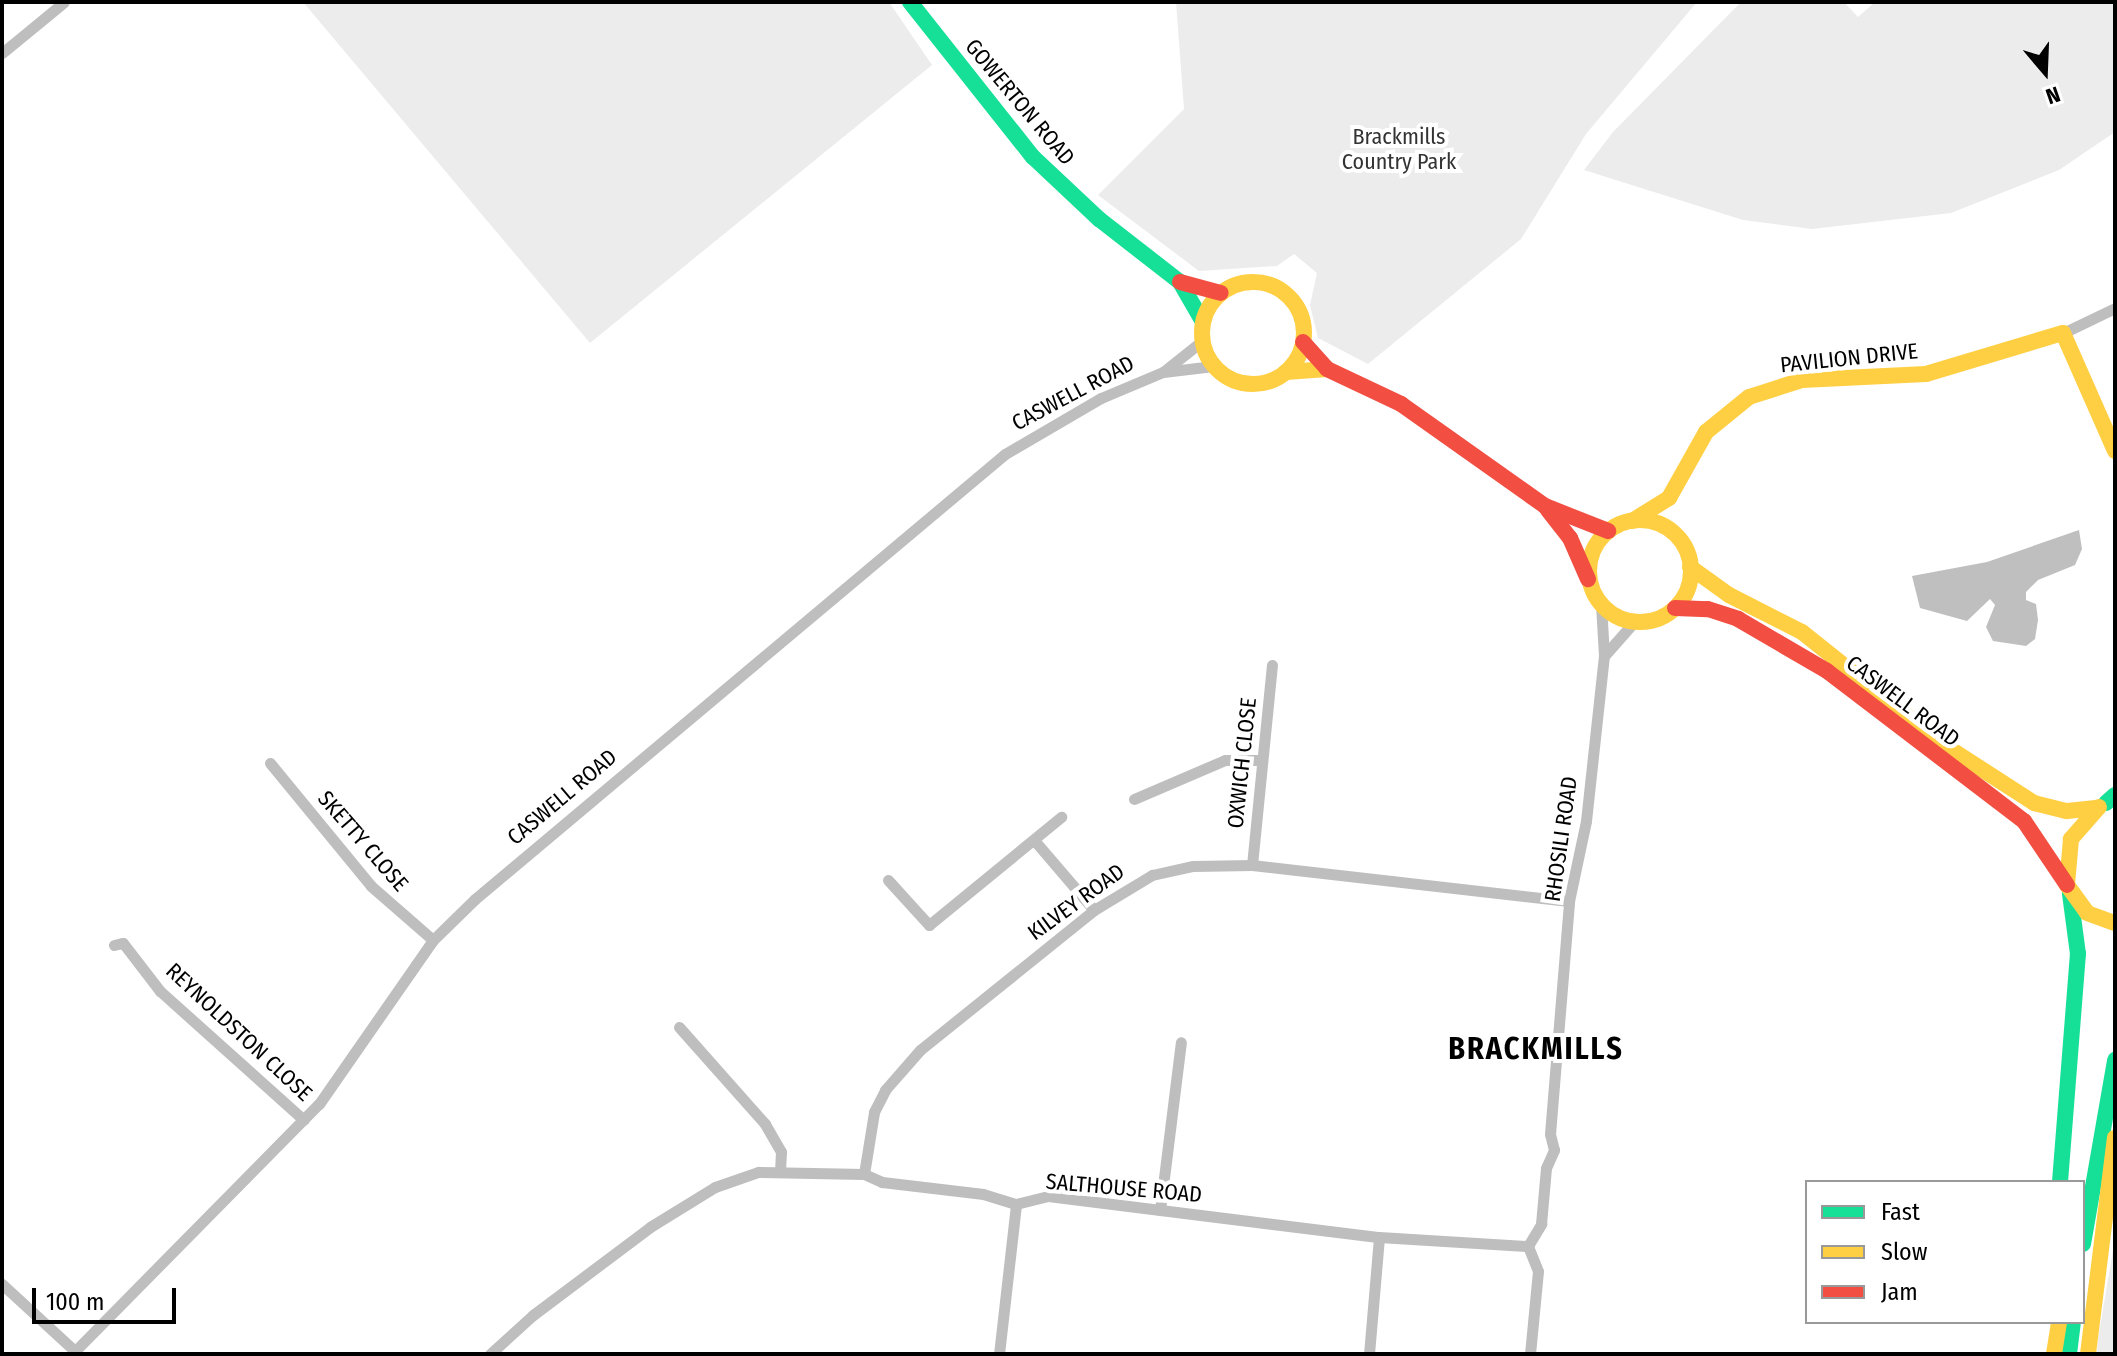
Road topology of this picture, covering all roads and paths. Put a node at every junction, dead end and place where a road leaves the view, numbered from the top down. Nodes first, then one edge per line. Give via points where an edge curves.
1 (64, 2) edge
2 (910, 2) edge
3 (2, 53) edge
4 (1180, 282) junction
5 (1221, 293) junction
6 (2115, 308) edge
7 (1203, 322) junction
8 (2063, 333) junction
9 (1202, 341) junction
10 (1303, 342) junction
11 (1214, 366) junction
12 (1327, 369) junction
13 (1163, 372) junction
14 (1286, 372) junction
15 (2115, 451) edge
16 (1678, 482) junction
17 (1545, 506) junction
18 (1632, 521) junction
19 (1608, 531) junction
20 (1671, 531) junction
21 (1690, 567) junction
22 (1590, 584) junction
23 (1601, 604) junction
24 (1675, 608) junction
25 (1634, 622) junction
26 (1604, 656) junction
27 (1272, 665) dead end
28 (1261, 760) junction
29 (270, 763) dead end
30 (1134, 799) dead end
31 (2108, 802) edge
32 (1061, 817) dead end
33 (1034, 840) junction
34 (1252, 865) junction
35 (888, 880) dead end
36 (2068, 890) junction
37 (1569, 901) junction
38 (1094, 910) junction
39 (2115, 923) edge
40 (433, 940) junction
41 (114, 945) dead end
42 (679, 1027) dead end
43 (1181, 1042) dead end
44 (2114, 1065) edge
45 (304, 1120) junction
46 (2115, 1138) edge
47 (780, 1171) junction
48 (864, 1174) junction
49 (2060, 1180) edge
50 (2082, 1180) edge
51 (2115, 1193) edge
52 (1016, 1204) junction
53 (1160, 1210) junction
54 (2085, 1232) edge
55 (2103, 1232) junction
56 (1379, 1237) junction
57 (1528, 1246) junction
58 (2, 1284) edge
59 (2046, 1324) edge
60 (2059, 1324) edge
61 (2073, 1324) edge
62 (77, 1352) edge
63 (490, 1354) edge
64 (999, 1354) edge
65 (1369, 1354) edge
66 (1530, 1354) edge
67 (2042, 1354) edge
68 (2054, 1354) edge
69 (2069, 1354) edge
70 (2088, 1354) edge

1 - 3 street
2 - 4 main road, GOWERTON ROAD via 1033,157 1099,219
4 - 5 main road, GOWERTON ROAD
4 - 7 main road, GOWERTON ROAD
5 - 7 main road
5 - 10 main road via 1253,282 1281,290 1299,311
6 - 8 street, PAVILION DRIVE
7 - 9 main road
8 - 15 main road
8 - 16 main road, PAVILION DRIVE via 1926,374 1802,380 1772,388 1732,408 1706,432
9 - 11 main road
9 - 13 street, CASWELL ROAD
10 - 12 main road
10 - 14 main road
11 - 13 street, CASWELL ROAD
11 - 14 main road via 1226,377 1249,383
12 - 14 main road
12 - 17 main road via 1401,404
13 - 40 street, CASWELL ROAD via 1091,403 1005,454 566,821
16 - 18 main road, PAVILION DRIVE via 1669,498
16 - 20 main road, PAVILION DRIVE
17 - 19 main road
17 - 22 main road via 1570,538
18 - 19 main road
18 - 20 main road
19 - 22 main road via 1591,555
20 - 21 main road via 1684,547
21 - 24 main road via 1684,596
21 - 31 main road, CASWELL ROAD via 1729,595 1802,632 1941,743 2034,803 2055,810
22 - 23 main road
23 - 25 main road
23 - 26 street, RHOSILI ROAD
24 - 25 main road via 1663,617
24 - 36 main road, CASWELL ROAD via 1708,609 1738,619 1827,671 2024,821
25 - 26 street
26 - 37 street, RHOSILI ROAD via 1586,821
27 - 28 street, OXWICH CLOSE
28 - 30 street via 1225,760
28 - 34 street, OXWICH CLOSE
29 - 40 street, SKETTY CLOSE via 371,886
31 - 36 main road via 2067,849
32 - 33 street
33 - 35 street via 929,925
33 - 38 street
34 - 37 street, KILVEY ROAD
34 - 38 street, KILVEY ROAD via 1193,866 1160,873
36 - 39 main road via 2087,913
36 - 49 main road via 2078,954
37 - 57 street, RHOSILI ROAD via 1550,1134 1554,1150 1546,1168 1541,1224
38 - 48 street, KILVEY ROAD via 920,1050 885,1090 874,1112
40 - 45 street, CASWELL ROAD via 372,1032
41 - 45 street, REYNOLDSTON CLOSE via 123,943 160,991
42 - 47 street via 765,1124 781,1152
43 - 53 street
44 - 50 main road
44 - 54 main road
45 - 62 street, CASWELL ROAD
46 - 55 main road
47 - 48 street, SALTHOUSE ROAD
47 - 63 street, SALTHOUSE ROAD via 728,1182 672,1213 608,1256
48 - 52 street, SALTHOUSE ROAD via 882,1182 983,1194
51 - 55 main road
52 - 53 street, SALTHOUSE ROAD via 1048,1196
52 - 64 street
53 - 56 street, SALTHOUSE ROAD
55 - 70 main road
56 - 57 street, SALTHOUSE ROAD
56 - 65 street
57 - 66 street via 1538,1271
58 - 62 street
59 - 67 main road
60 - 68 main road
61 - 69 main road

